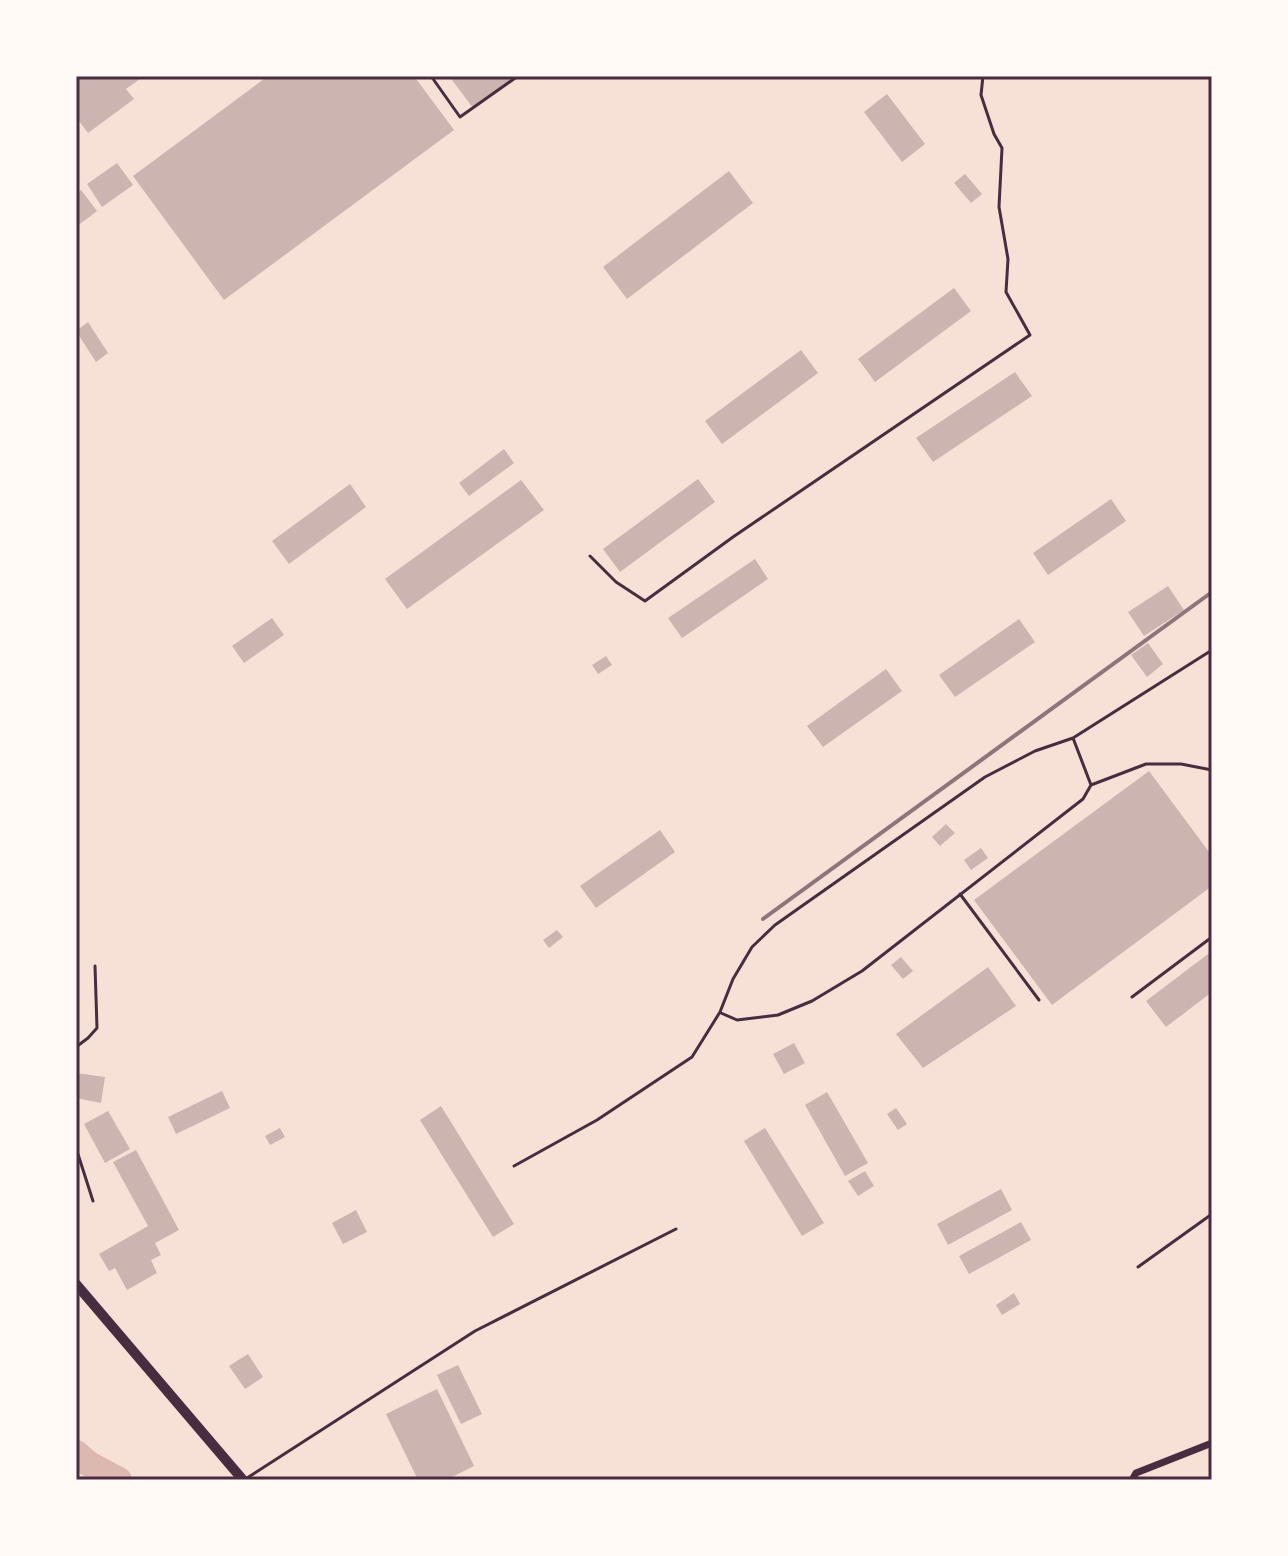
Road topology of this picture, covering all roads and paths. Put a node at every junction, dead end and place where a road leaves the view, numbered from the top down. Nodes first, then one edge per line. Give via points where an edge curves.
1 (431, 76) edge
2 (518, 76) edge
3 (983, 76) edge
4 (590, 556) dead end
5 (1212, 650) edge
6 (1073, 738) junction
7 (1212, 770) edge
8 (1091, 785) junction
9 (960, 894) junction
10 (1212, 937) edge
11 (95, 966) dead end
12 (1132, 997) dead end
13 (1039, 1000) dead end
14 (720, 1012) junction
15 (76, 1047) edge
16 (76, 1148) edge
17 (514, 1166) dead end
18 (93, 1201) dead end
19 (1212, 1214) edge
20 (676, 1229) dead end
21 (1138, 1267) dead end
22 (76, 1284) edge
23 (1212, 1443) edge
24 (243, 1480) edge
25 (1132, 1480) edge

1 - 2 lane via 460,117
3 - 4 lane via 981,95 1002,148 999,207 1008,259 1006,292 1030,335 645,601
5 - 6 lane
6 - 8 lane
6 - 14 lane via 985,777 775,925 752,947
7 - 8 lane via 1146,764
8 - 9 lane via 1083,799
9 - 13 lane
9 - 14 lane via 862,971 812,1001 778,1015 737,1020
10 - 12 lane
11 - 15 lane via 97,1028
14 - 17 lane via 682,1065
16 - 18 lane
19 - 21 lane
20 - 24 lane via 475,1331
22 - 24 main road
23 - 25 street via 1136,1473

